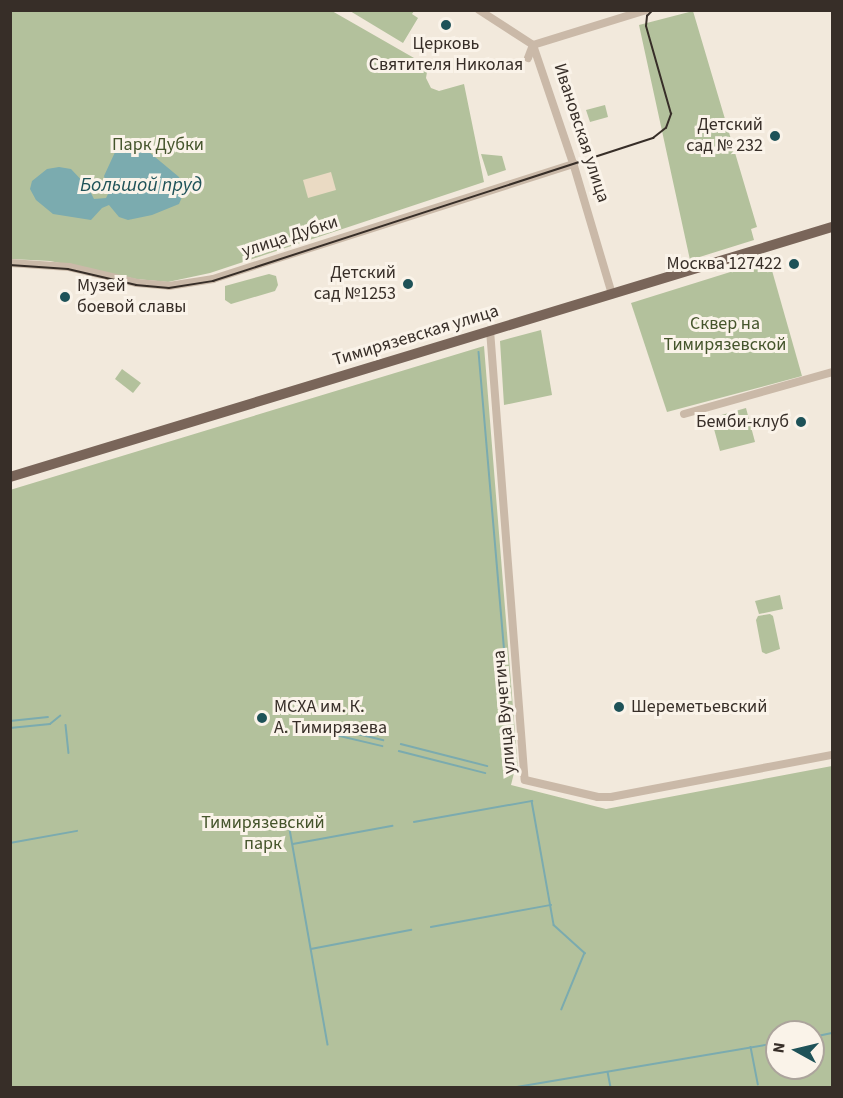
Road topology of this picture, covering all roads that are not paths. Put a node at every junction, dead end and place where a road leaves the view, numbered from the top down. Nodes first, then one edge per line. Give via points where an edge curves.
1 (479, 10) edge
2 (646, 10) edge
3 (533, 45) junction
4 (528, 58) dead end
5 (574, 164) junction
6 (832, 227) edge
7 (10, 263) edge
8 (612, 294) junction
9 (490, 330) junction
10 (832, 372) edge
11 (684, 414) dead end
12 (10, 477) edge
13 (832, 755) edge

1 - 3 street, Ивановская улица
2 - 3 street
3 - 4 street
3 - 5 street, Ивановская улица
5 - 7 street, улица Дубки via 213,279 169,286 137,283 69,267
5 - 8 street, Ивановская улица
6 - 8 main road, Тимирязевская улица
8 - 9 main road, Тимирязевская улица
9 - 12 main road, Тимирязевская улица
9 - 13 street, улица Вучетича via 525,780 611,797
10 - 11 street

